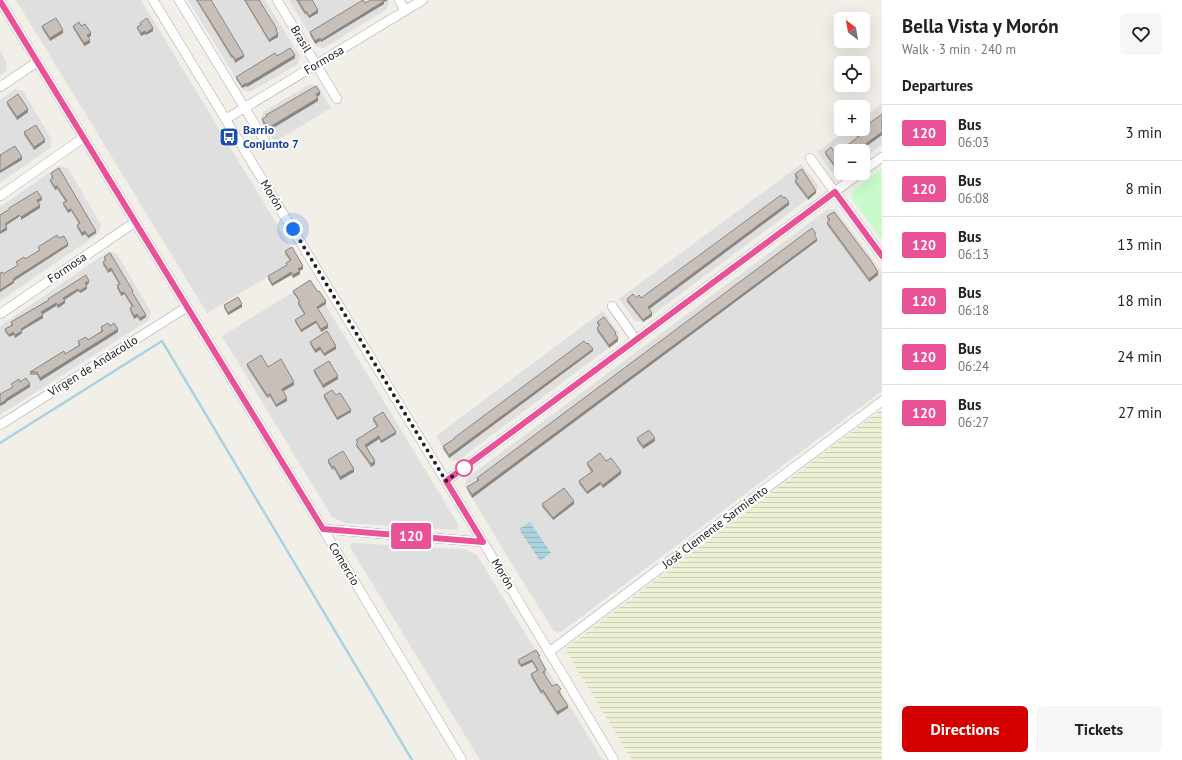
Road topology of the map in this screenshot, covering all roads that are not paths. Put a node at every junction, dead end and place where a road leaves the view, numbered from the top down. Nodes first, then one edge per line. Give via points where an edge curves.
1 (153, 0) edge
2 (179, 0) edge
3 (277, 0) edge
4 (399, 0) edge
5 (423, 0) edge
6 (0, 1) edge
7 (405, 10) junction
8 (37, 62) junction
9 (316, 65) junction
10 (0, 87) edge
11 (337, 100) dead end
12 (244, 108) junction
13 (226, 119) junction
14 (84, 138) junction
15 (266, 143) dead end
16 (882, 157) edge
17 (810, 158) dead end
18 (870, 166) edge
19 (851, 180) edge
20 (835, 192) junction
21 (0, 196) edge
22 (135, 222) junction
23 (882, 255) edge
24 (612, 306) dead end
25 (187, 307) junction
26 (0, 314) edge
27 (636, 340) junction
28 (882, 401) edge
29 (0, 425) edge
30 (446, 481) junction
31 (323, 529) junction
32 (483, 542) junction
33 (549, 652) junction
34 (462, 760) edge
35 (614, 760) edge

1 - 13 street, Morón
2 - 12 street
3 - 9 street, Brasil
4 - 7 street
5 - 7 street, Formosa
6 - 8 street, Comercio
7 - 9 street, Formosa
8 - 10 street
8 - 14 street, Comercio
9 - 11 street, Brasil
9 - 12 street, Formosa
12 - 13 street, Formosa
12 - 15 street
13 - 30 street, Morón
14 - 21 street
14 - 22 street, Comercio
16 - 18 street
17 - 20 street
19 - 20 street
20 - 23 street
20 - 27 street
22 - 25 street, Comercio
22 - 26 street, Formosa
24 - 27 street
25 - 29 street, Virgen de Andacollo
25 - 31 street, Comercio
27 - 30 street
28 - 33 street, José Clemente Sarmiento
30 - 32 street, Morón
31 - 32 street
31 - 34 street, Comercio
32 - 33 street, Morón
33 - 35 street, Morón

